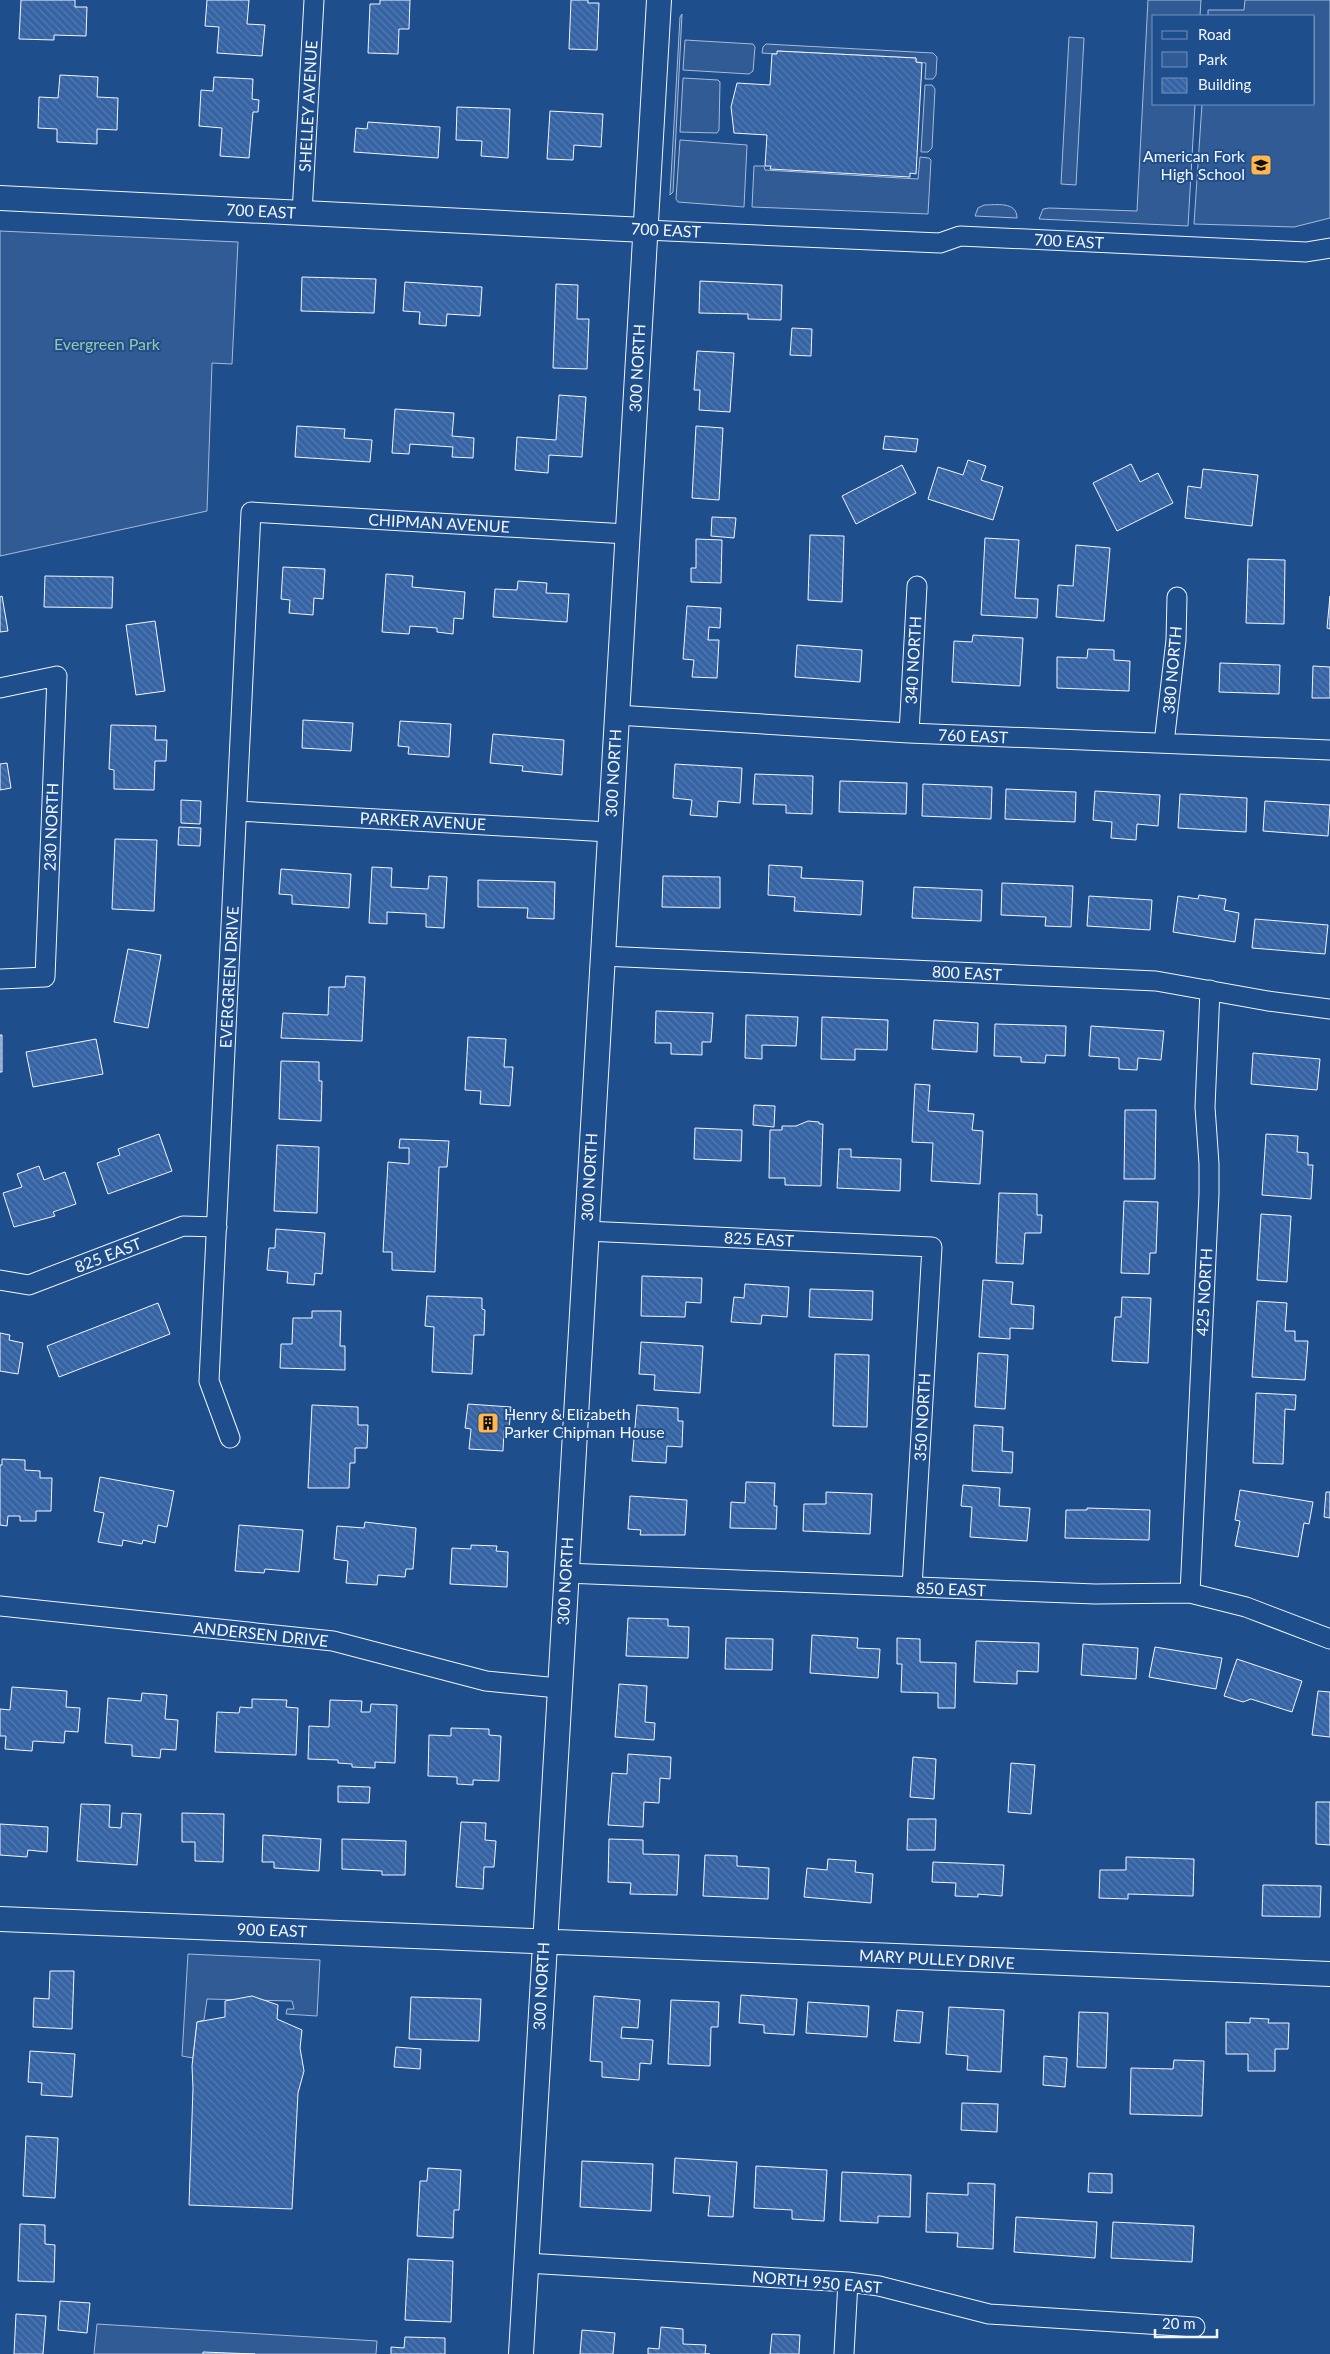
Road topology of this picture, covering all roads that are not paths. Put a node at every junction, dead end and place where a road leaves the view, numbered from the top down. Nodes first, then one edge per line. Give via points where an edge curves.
1 (314, 0) edge
2 (658, 0) edge
3 (0, 198) edge
4 (302, 213) junction
5 (645, 230) junction
6 (1330, 248) edge
7 (251, 512) joint
8 (627, 534) junction
9 (916, 586) dead end
10 (1177, 597) dead end
11 (0, 688) edge
12 (616, 715) junction
13 (909, 733) junction
14 (1164, 743) junction
15 (1330, 750) edge
16 (237, 811) junction
17 (609, 832) junction
18 (602, 956) junction
19 (0, 979) edge
20 (1210, 990) junction
21 (1330, 1009) edge
22 (217, 1227) junction
23 (586, 1232) junction
24 (932, 1247) joint
25 (0, 1280) edge
26 (230, 1438) dead end
27 (565, 1573) junction
28 (912, 1587) junction
29 (1190, 1593) junction
30 (0, 1606) edge
31 (1330, 1639) edge
32 (558, 1688) junction
33 (0, 1919) edge
34 (544, 1940) junction
35 (1330, 1974) edge
36 (526, 2263) junction
37 (848, 2282) junction
38 (1195, 2326) dead end
39 (521, 2354) edge
40 (844, 2354) edge

1 - 4 street, SHELLEY AVENUE
2 - 5 street, 300 NORTH
3 - 4 street, 700 EAST
4 - 5 street, 700 EAST
5 - 6 street, 700 EAST via 940,243 960,236 1306,252
5 - 8 street, 300 NORTH
7 - 8 street, CHIPMAN AVENUE
7 - 16 street, EVERGREEN DRIVE
8 - 12 street, 300 NORTH
9 - 13 street, 340 NORTH
10 - 14 street, 380 NORTH via 1176,640
11 - 19 street, 230 NORTH via 57,676 45,977
12 - 13 street, 760 EAST
12 - 17 street, 300 NORTH
13 - 14 street, 760 EAST
14 - 15 street, 760 EAST
16 - 17 street, PARKER AVENUE
16 - 22 street, EVERGREEN DRIVE
17 - 18 street, 300 NORTH
18 - 20 street, 800 EAST via 1156,981
18 - 23 street, 300 NORTH
20 - 21 street, 800 EAST via 1268,1002
20 - 29 street, 425 NORTH via 1204,1108 1209,1194
22 - 25 street, 825 EAST via 183,1226 29,1285
22 - 26 street, EVERGREEN DRIVE via 210,1381
23 - 24 street, 825 EAST
23 - 27 street, 300 NORTH
24 - 28 street, 350 NORTH
27 - 28 street, 850 EAST
27 - 32 street, 300 NORTH
28 - 29 street, 850 EAST via 1095,1594
29 - 31 street, 850 EAST via 1246,1607
30 - 32 street, ANDERSEN DRIVE via 333,1641 486,1681
32 - 34 street, 300 NORTH
33 - 34 street, 900 EAST
34 - 35 street, MARY PULLEY DRIVE
34 - 36 street, 300 NORTH
36 - 37 street, NORTH 950 EAST
36 - 39 street, 300 NORTH
37 - 38 street, NORTH 950 EAST via 879,2286 989,2314
37 - 40 street

